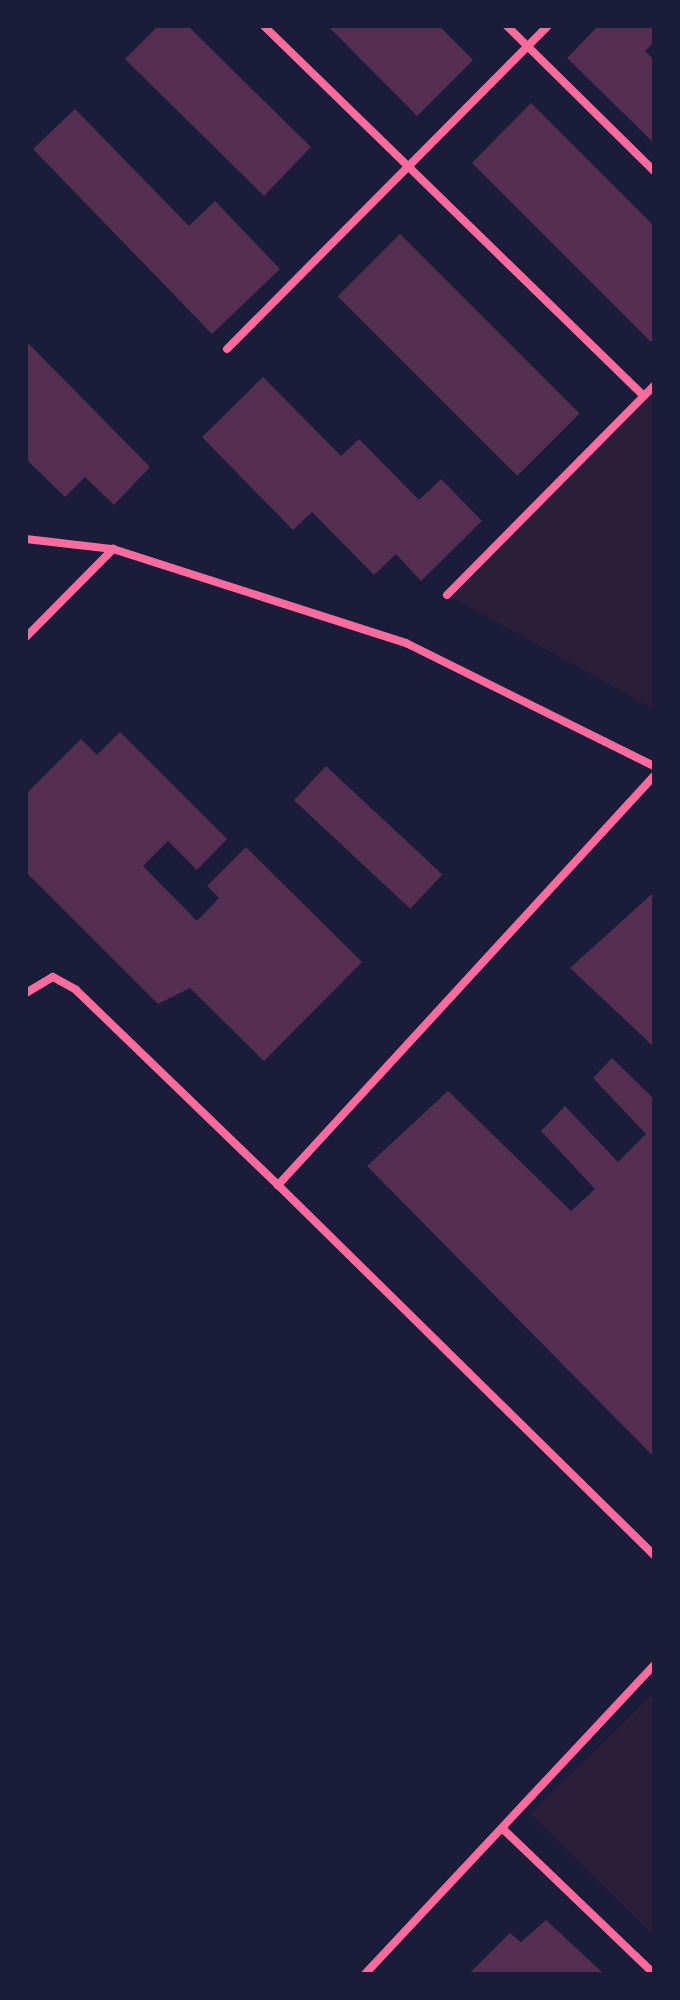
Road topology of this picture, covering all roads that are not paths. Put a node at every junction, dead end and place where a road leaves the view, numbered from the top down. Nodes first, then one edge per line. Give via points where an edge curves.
1 (264, 26) edge
2 (507, 26) edge
3 (548, 26) edge
4 (528, 46) junction
5 (408, 167) junction
6 (654, 171) edge
7 (227, 349) dead end
8 (654, 386) edge
9 (644, 396) junction
10 (26, 539) edge
11 (113, 549) junction
12 (447, 595) dead end
13 (26, 637) edge
14 (654, 766) edge
15 (654, 776) edge
16 (26, 993) edge
17 (278, 1185) junction
18 (654, 1555) edge
19 (654, 1665) edge
20 (503, 1829) junction
21 (365, 1974) edge
22 (654, 1974) edge

1 - 5 street
2 - 4 street
3 - 4 street
4 - 5 street
4 - 6 street
5 - 7 street
5 - 9 street
8 - 9 street
9 - 12 street
10 - 11 street
11 - 13 street
11 - 14 street via 406,643
15 - 17 street
16 - 17 street via 53,977 76,990
17 - 18 street
19 - 20 street
20 - 21 street
20 - 22 street

